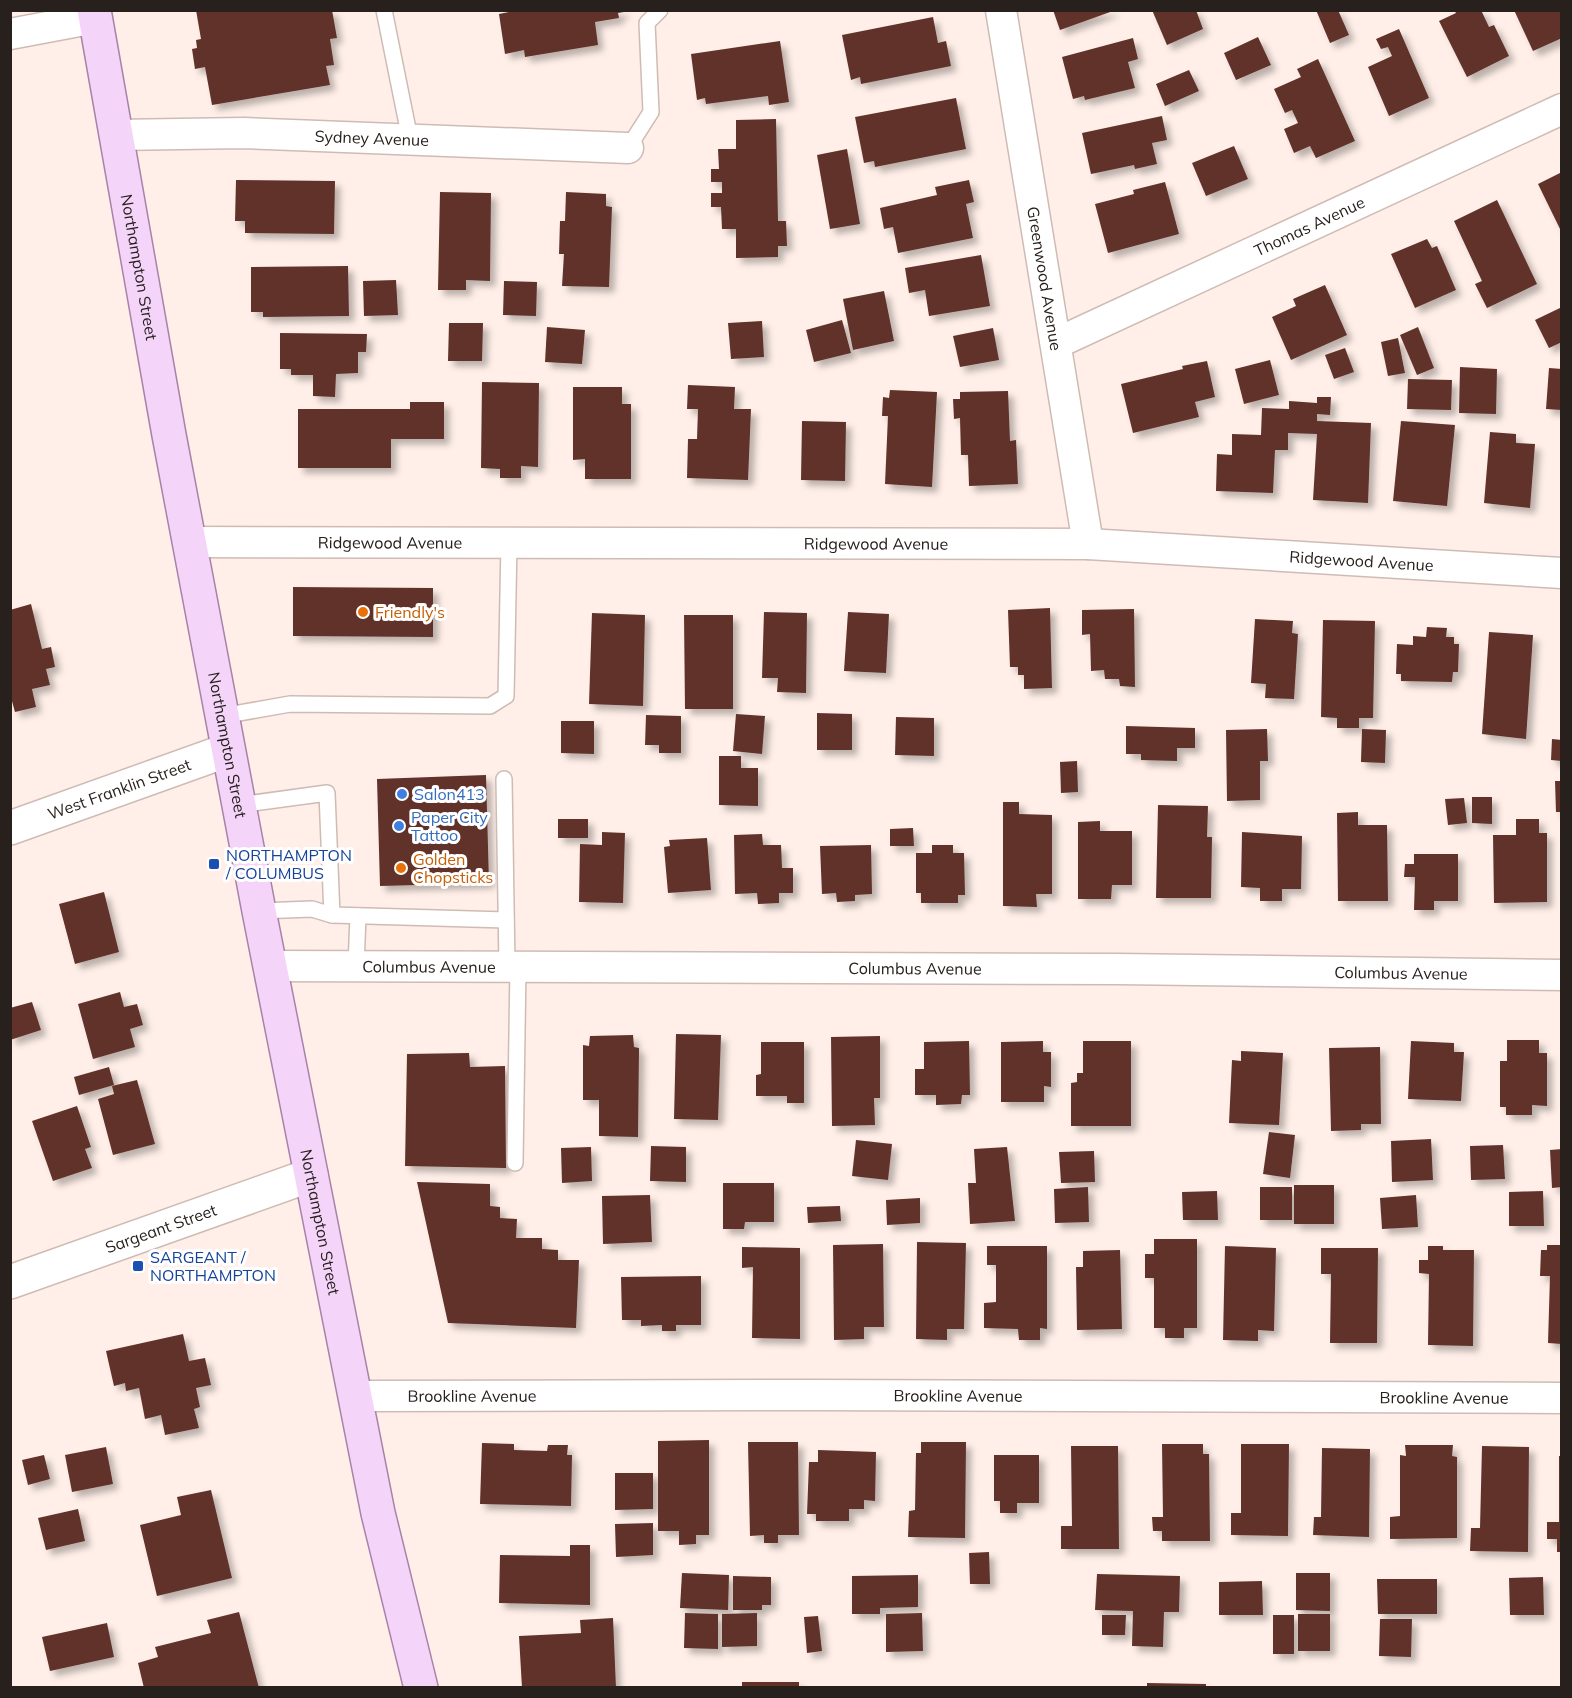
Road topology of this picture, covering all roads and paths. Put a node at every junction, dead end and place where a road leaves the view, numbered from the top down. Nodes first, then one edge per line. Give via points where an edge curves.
1 (384, 10) edge
2 (660, 10) edge
3 (1001, 10) edge
4 (99, 13) edge
5 (10, 34) edge
6 (1562, 109) edge
7 (116, 135) junction
8 (410, 140) junction
9 (628, 148) joint
10 (1057, 342) junction
11 (189, 542) junction
12 (509, 543) junction
13 (1088, 544) junction
14 (1562, 573) edge
15 (222, 716) junction
16 (228, 750) junction
17 (504, 779) dead end
18 (239, 805) junction
19 (10, 828) edge
20 (258, 911) junction
21 (332, 915) junction
22 (358, 916) junction
23 (506, 920) junction
24 (269, 966) junction
25 (356, 966) junction
26 (512, 967) junction
27 (1562, 975) edge
28 (515, 1163) dead end
29 (311, 1174) junction
30 (10, 1282) edge
31 (354, 1396) junction
32 (1562, 1398) edge
33 (421, 1688) edge

1 - 8 lane
2 - 9 lane via 647,23 651,112
3 - 10 street, Greenwood Avenue
4 - 5 street
4 - 7 main road, Northampton Street
6 - 10 street, Thomas Avenue
7 - 8 street, Sydney Avenue via 244,133
7 - 11 main road, Northampton Street
8 - 9 street, Sydney Avenue
10 - 13 street, Greenwood Avenue
11 - 12 street, Ridgewood Avenue
11 - 15 main road, Northampton Street
12 - 13 street, Ridgewood Avenue
12 - 15 lane via 506,696 490,706 290,704
13 - 14 street, Ridgewood Avenue
15 - 16 main road, Northampton Street
16 - 18 main road, Northampton Street
16 - 19 street, West Franklin Street
17 - 23 lane
18 - 20 main road, Northampton Street
18 - 21 lane via 327,793
20 - 21 lane via 312,909
20 - 24 main road, Northampton Street
21 - 22 lane
22 - 23 lane
22 - 25 lane
23 - 26 lane
24 - 25 street, Columbus Avenue
24 - 29 main road, Northampton Street
25 - 26 street, Columbus Avenue
26 - 27 street, Columbus Avenue
26 - 28 lane
29 - 30 street, Sargeant Street
29 - 31 main road, Northampton Street
31 - 32 street, Brookline Avenue
31 - 33 main road, Northampton Street

